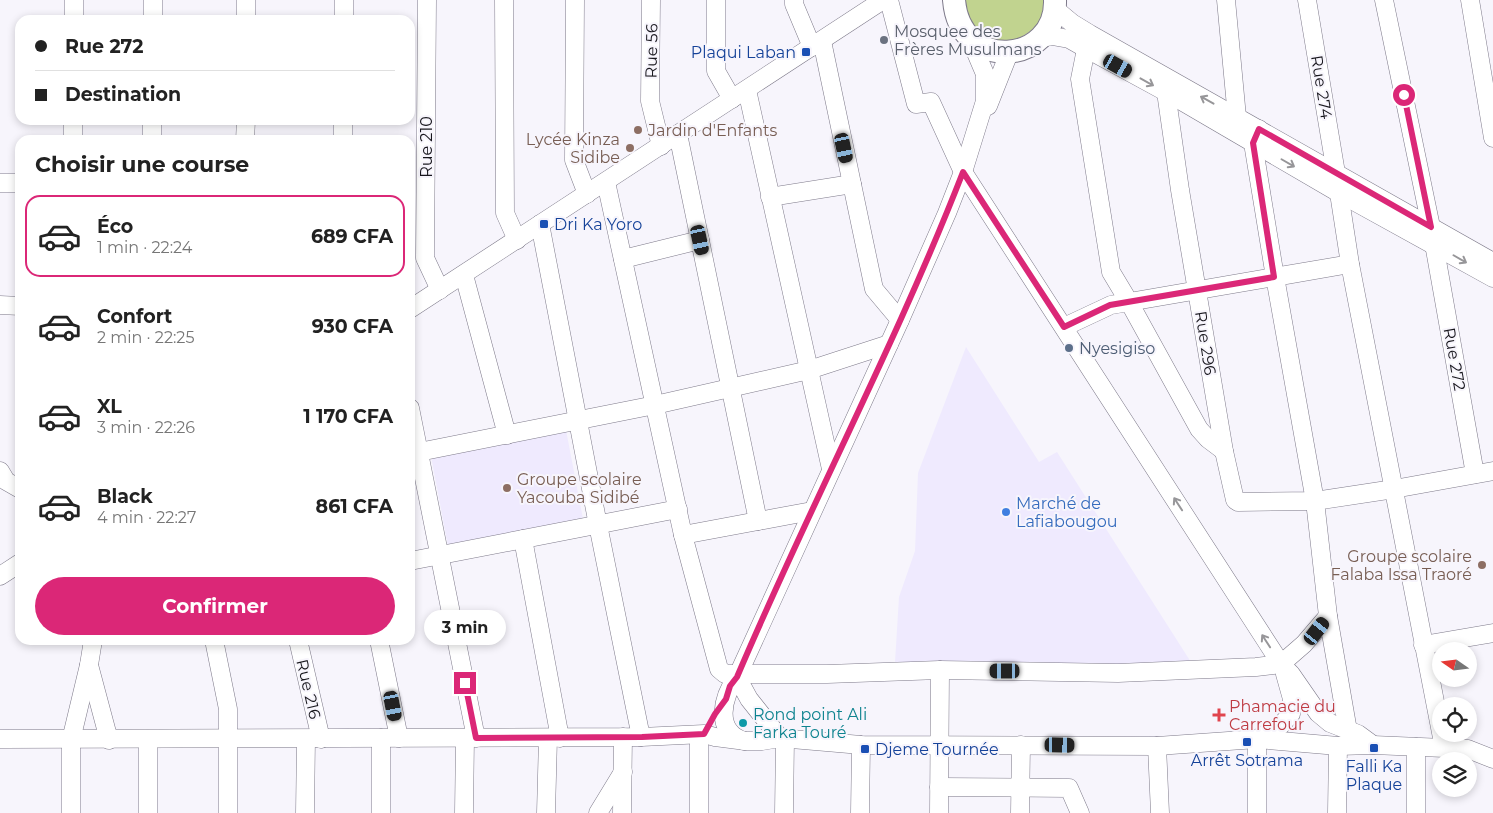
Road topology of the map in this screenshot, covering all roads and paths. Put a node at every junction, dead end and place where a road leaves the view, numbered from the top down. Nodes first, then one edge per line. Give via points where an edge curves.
1 (74, 0) edge
2 (153, 0) edge
3 (246, 0) edge
4 (344, 0) edge
5 (427, 0) edge
6 (504, 0) edge
7 (575, 0) edge
8 (651, 0) edge
9 (716, 0) edge
10 (794, 0) edge
11 (883, 0) edge
12 (889, 0) edge
13 (953, 0) edge
14 (1226, 0) edge
15 (1307, 0) edge
16 (1384, 0) edge
17 (1470, 0) edge
18 (1055, 3) edge
19 (74, 15) edge
20 (153, 15) edge
21 (246, 15) edge
22 (344, 15) edge
23 (1040, 38) junction
24 (971, 41) junction
25 (1088, 41) junction
26 (817, 44) junction
27 (1009, 52) junction
28 (1166, 92) junction
29 (739, 94) junction
30 (1237, 117) junction
31 (678, 134) junction
32 (1256, 136) junction
33 (1493, 138) edge
34 (661, 146) junction
35 (969, 155) junction
36 (963, 172) junction
37 (1336, 173) junction
38 (606, 182) junction
39 (0, 183) edge
40 (15, 183) edge
41 (418, 184) edge
42 (852, 184) junction
43 (1339, 193) junction
44 (587, 194) junction
45 (770, 197) junction
46 (540, 224) junction
47 (1432, 236) junction
48 (517, 240) junction
49 (700, 240) junction
50 (623, 259) junction
51 (1493, 262) edge
52 (1350, 264) junction
53 (464, 275) junction
54 (1274, 277) junction
55 (1493, 278) edge
56 (440, 290) junction
57 (1197, 291) junction
58 (1128, 302) junction
59 (0, 305) edge
60 (15, 306) edge
61 (415, 307) edge
62 (900, 320) junction
63 (1064, 327) junction
64 (889, 344) junction
65 (809, 370) junction
66 (731, 388) junction
67 (655, 404) junction
68 (578, 420) junction
69 (415, 432) edge
70 (507, 435) junction
71 (1224, 451) junction
72 (419, 452) junction
73 (832, 469) junction
74 (1493, 471) edge
75 (0, 472) edge
76 (1475, 474) junction
77 (15, 486) edge
78 (1394, 489) junction
79 (1315, 501) junction
80 (678, 509) junction
81 (812, 512) junction
82 (758, 522) junction
83 (598, 524) junction
84 (684, 535) junction
85 (523, 539) junction
86 (440, 555) junction
87 (415, 560) edge
88 (15, 566) edge
89 (0, 576) edge
90 (1328, 616) junction
91 (1493, 632) edge
92 (92, 645) edge
93 (215, 645) edge
94 (299, 645) edge
95 (381, 645) edge
96 (1423, 645) junction
97 (1281, 664) junction
98 (89, 665) junction
99 (940, 670) junction
100 (738, 675) junction
101 (724, 701) junction
102 (753, 706) junction
103 (1348, 731) junction
104 (702, 734) junction
105 (623, 737) junction
106 (642, 737) junction
107 (381, 738) junction
108 (399, 738) junction
109 (471, 738) junction
110 (554, 738) junction
111 (783, 738) junction
112 (0, 739) edge
113 (148, 739) junction
114 (229, 739) junction
115 (313, 739) junction
116 (1258, 739) junction
117 (71, 740) junction
118 (110, 740) junction
119 (748, 741) junction
120 (939, 744) junction
121 (861, 745) junction
122 (1021, 745) junction
123 (1373, 745) junction
124 (1157, 746) junction
125 (1338, 746) junction
126 (1416, 747) junction
127 (1444, 748) junction
128 (1468, 749) junction
129 (1493, 749) edge
130 (1493, 759) edge
131 (623, 772) junction
132 (939, 787) junction
133 (1020, 788) junction
134 (71, 813) edge
135 (148, 813) edge
136 (228, 813) edge
137 (305, 813) edge
138 (381, 813) edge
139 (464, 813) edge
140 (546, 813) edge
141 (598, 813) edge
142 (622, 813) edge
143 (699, 813) edge
144 (784, 813) edge
145 (860, 813) edge
146 (939, 813) edge
147 (1020, 813) edge
148 (1080, 813) edge
149 (1160, 813) edge
150 (1257, 813) edge
151 (1337, 813) edge
152 (1416, 813) edge

1 - 19 street
2 - 20 street
3 - 21 street
4 - 22 street
5 - 41 street, Rue 210
6 - 48 street via 505,213
7 - 44 street via 574,160
8 - 34 street, Rue 56 via 650,101
9 - 29 street via 716,71
10 - 26 street
11 - 26 street
12 - 36 street via 916,104 931,102
13 - 24 main road via 955,16
14 - 30 street
15 - 37 street, Rue 274
16 - 47 street, Rue 272
17 - 33 street
18 - 23 main road via 1047,29
18 - 25 street
23 - 25 street via 1052,36
23 - 27 main road via 1026,48
24 - 27 main road via 989,50
24 - 35 street via 985,74 985,101
25 -> 28 street
30 -> 25 street
25 - 58 street via 1080,78 1111,272
26 - 29 street
26 - 42 street
27 - 35 street
28 - 32 street
28 - 57 street, Rue 296
29 - 31 street
29 - 45 street
30 - 32 street
31 - 34 street
31 - 49 street
32 - 37 street
32 -> 43 street
32 - 54 street
34 - 38 street
35 - 36 street
36 - 62 street
36 - 63 street
37 - 47 street
38 - 44 street
38 - 50 street
39 - 40 street
41 - 56 street, Rue 210 via 425,258
42 - 45 street
42 - 62 street via 874,288
43 - 47 street
43 - 52 street
44 - 46 street
45 - 65 street
46 - 48 street
46 - 68 street
47 - 51 street
47 -> 55 street
47 - 76 street, Rue 272
48 - 53 street
49 - 50 street
49 - 66 street
50 - 67 street
52 - 54 street
52 - 78 street
53 - 56 street
53 - 70 street
54 - 57 street
54 - 79 street
56 - 61 street
57 - 58 street
57 - 71 street, Rue 296
58 - 63 street via 1110,305
58 - 71 street via 1199,429
59 - 60 street
62 - 64 street
97 -> 63 street
64 - 65 street
64 - 73 street
65 - 66 street
65 - 73 street
66 - 67 street
66 - 82 street
67 - 68 street
67 - 80 street
68 - 70 street
68 - 83 street
69 - 72 street
70 - 72 street
71 - 79 street, Rue 296 via 1238,502
72 - 86 street
73 - 81 street
74 - 76 street
75 - 77 street
76 - 78 street
78 - 79 street
78 - 96 street
79 - 90 street
80 - 83 street
80 - 84 street
81 - 82 street
81 - 100 street
82 - 84 street
83 - 85 street
83 - 106 street
84 - 100 street via 719,669 725,674
85 - 86 street
85 - 110 street
86 - 87 street
86 - 109 street
88 - 89 street
90 - 97 street
90 - 103 street
91 - 96 street
92 - 98 street
93 - 114 street via 227,701
94 - 115 street, Rue 216
95 - 108 street
96 - 127 street
97 - 99 street via 1118,673
97 - 103 street via 1318,713
97 - 116 street via 1292,699 1291,714
98 - 117 street
98 - 118 street
99 - 100 street
99 - 120 street
100 - 101 street
100 - 102 street
101 - 102 street via 736,694
101 - 104 street
101 - 119 street via 724,722 738,739
102 - 111 street
102 - 119 street via 761,719 761,728 758,737
103 - 123 street
104 - 106 street
104 - 119 street
104 - 143 street
105 - 106 street
105 - 110 street
105 - 131 street
107 - 108 street
107 - 115 street
107 - 138 street
108 - 109 street
109 - 110 street
109 - 139 street
110 - 140 street
111 - 119 street
111 - 121 street
111 - 144 street
112 - 117 street
113 - 114 street
113 - 118 street
113 - 135 street
114 - 115 street
114 - 136 street
115 - 137 street, Rue 216
116 - 124 street
116 - 125 street
116 - 150 street
117 - 118 street
117 - 134 street
120 - 121 street
120 - 122 street
120 - 132 street
121 - 145 street
122 - 124 street
122 - 133 street
123 - 125 street
123 - 126 street
124 - 149 street
125 - 151 street
126 - 127 street
126 - 152 street
127 - 128 street
128 - 129 street
128 - 130 street
131 - 141 street
131 - 142 street
132 - 133 street
132 - 146 street
133 - 147 street
133 - 148 street via 1069,788

